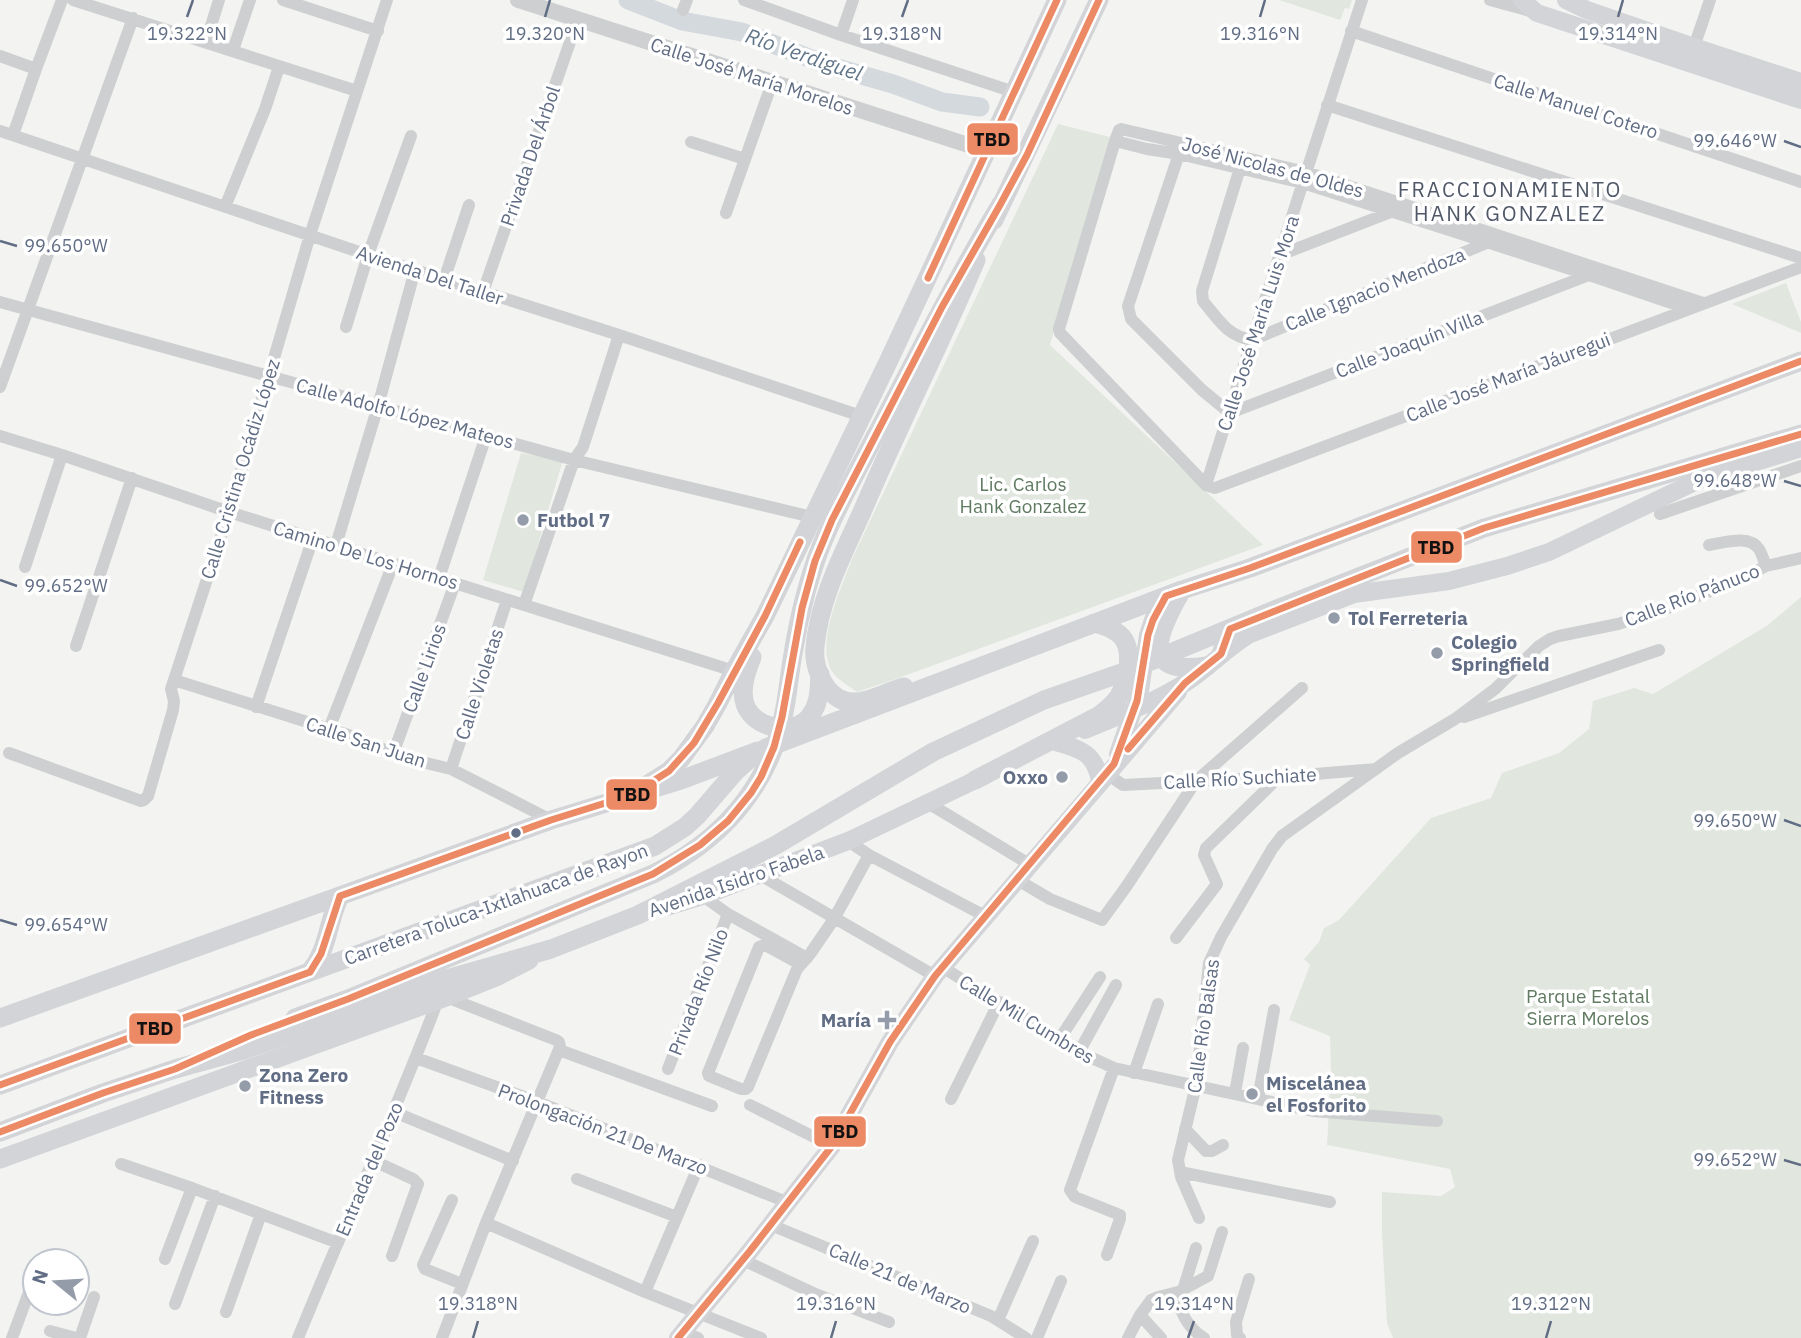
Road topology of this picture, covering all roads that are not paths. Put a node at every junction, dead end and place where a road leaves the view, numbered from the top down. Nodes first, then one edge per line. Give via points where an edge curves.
1 (62, 0) edge
2 (219, 0) edge
3 (250, 0) edge
4 (283, 0) edge
5 (387, 0) edge
6 (518, 0) edge
7 (744, 0) edge
8 (853, 0) edge
9 (1057, 0) edge
10 (1099, 0) edge
11 (1362, 0) edge
12 (1490, 0) edge
13 (1522, 0) edge
14 (1566, 0) edge
15 (1710, 0) edge
16 (82, 1) edge
17 (1537, 13) junction
18 (133, 18) junction
19 (578, 19) junction
20 (377, 30) junction
21 (1351, 31) junction
22 (841, 35) junction
23 (206, 42) junction
24 (1694, 47) junction
25 (233, 50) junction
26 (0, 57) edge
27 (279, 66) junction
28 (36, 69) junction
29 (1801, 82) edge
30 (772, 83) junction
31 (357, 91) junction
32 (1014, 92) junction
33 (1801, 100) edge
34 (1327, 105) junction
35 (0, 131) edge
36 (13, 135) junction
37 (1118, 135) junction
38 (411, 136) dead end
39 (691, 142) dead end
40 (987, 151) junction
41 (1179, 154) junction
42 (82, 157) junction
43 (745, 159) junction
44 (1240, 168) junction
45 (1305, 177) junction
46 (1801, 182) edge
47 (1001, 204) junction
48 (469, 205) dead end
49 (225, 207) junction
50 (1391, 212) junction
51 (726, 213) dead end
52 (310, 235) junction
53 (1491, 238) junction
54 (368, 255) junction
55 (1280, 255) junction
56 (1801, 258) edge
57 (1801, 267) edge
58 (415, 270) junction
59 (1589, 275) junction
60 (444, 280) junction
61 (483, 292) junction
62 (0, 302) edge
63 (1703, 303) junction
64 (27, 309) junction
65 (1689, 309) junction
66 (346, 327) dead end
67 (619, 335) junction
68 (1251, 340) junction
69 (1801, 361) edge
70 (269, 376) junction
71 (0, 387) edge
72 (378, 406) junction
73 (1230, 413) junction
74 (861, 416) junction
75 (1801, 434) edge
76 (0, 436) edge
77 (486, 436) junction
78 (1801, 448) edge
79 (62, 454) junction
80 (573, 460) junction
81 (1801, 466) edge
82 (132, 478) junction
83 (1211, 486) junction
84 (229, 512) junction
85 (1660, 514) dead end
86 (812, 517) junction
87 (313, 538) junction
88 (336, 545) junction
89 (1709, 545) dead end
90 (1801, 558) edge
91 (393, 564) junction
92 (25, 566) dead end
93 (1766, 566) junction
94 (439, 578) junction
95 (455, 583) junction
96 (1174, 593) junction
97 (507, 600) junction
98 (524, 605) junction
99 (765, 616) junction
100 (1094, 623) junction
101 (1230, 629) junction
102 (1250, 634) junction
103 (76, 646) dead end
104 (1659, 650) dead end
105 (1162, 657) junction
106 (1214, 660) junction
107 (1135, 668) junction
108 (734, 671) junction
109 (968, 671) junction
110 (820, 674) junction
111 (174, 680) junction
112 (1185, 683) junction
113 (1302, 688) dead end
114 (256, 707) junction
115 (1134, 710) junction
116 (1455, 719) junction
117 (329, 729) junction
118 (1056, 743) junction
119 (766, 748) junction
120 (9, 753) dead end
121 (393, 754) junction
122 (452, 769) junction
123 (1376, 769) junction
124 (1107, 773) junction
125 (1279, 777) junction
126 (975, 780) junction
127 (1196, 781) junction
128 (631, 795) junction
129 (928, 803) junction
130 (551, 820) junction
131 (848, 841) junction
132 (869, 855) junction
133 (1029, 864) junction
134 (760, 875) junction
135 (1016, 879) junction
136 (340, 896) junction
137 (703, 896) junction
138 (728, 914) junction
139 (638, 915) junction
140 (985, 916) junction
141 (834, 919) junction
142 (1176, 938) dead end
143 (551, 949) junction
144 (803, 961) junction
145 (310, 972) junction
146 (939, 972) junction
147 (1100, 977) dead end
148 (1116, 985) dead end
149 (442, 998) junction
150 (999, 1002) junction
151 (1158, 1004) dead end
152 (1274, 1010) dead end
153 (0, 1018) edge
154 (1059, 1040) junction
155 (559, 1047) junction
156 (1243, 1048) dead end
157 (1079, 1052) junction
158 (416, 1058) junction
159 (1114, 1068) junction
160 (175, 1069) junction
161 (668, 1069) dead end
162 (1134, 1073) junction
163 (0, 1085) edge
164 (1196, 1086) junction
165 (1235, 1093) junction
166 (1258, 1098) junction
167 (951, 1099) dead end
168 (538, 1102) junction
169 (750, 1105) dead end
170 (712, 1106) dead end
171 (394, 1112) junction
172 (1437, 1121) dead end
173 (1185, 1129) junction
174 (0, 1132) edge
175 (1223, 1145) dead end
176 (832, 1146) junction
177 (0, 1160) edge
178 (374, 1161) junction
179 (513, 1161) junction
180 (121, 1164) dead end
181 (699, 1165) junction
182 (1180, 1172) junction
183 (577, 1179) dead end
184 (192, 1188) junction
185 (215, 1196) junction
186 (452, 1200) dead end
187 (1330, 1202) dead end
188 (789, 1203) junction
189 (261, 1214) junction
190 (677, 1217) junction
191 (1199, 1219) dead end
192 (486, 1223) junction
193 (771, 1225) junction
194 (1222, 1232) dead end
195 (1033, 1241) dead end
196 (338, 1243) junction
197 (1196, 1248) dead end
198 (1107, 1255) dead end
199 (391, 1256) dead end
200 (165, 1259) dead end
201 (743, 1260) junction
202 (1249, 1279) dead end
203 (1060, 1281) dead end
204 (462, 1284) junction
205 (1180, 1291) junction
206 (645, 1292) junction
207 (94, 1297) dead end
208 (175, 1304) dead end
209 (226, 1312) dead end
210 (699, 1313) junction
211 (21, 1314) edge
212 (1140, 1315) junction
213 (998, 1320) junction
214 (889, 1322) dead end
215 (50, 1331) dead end
216 (686, 1336) edge
217 (12, 1338) edge
218 (78, 1338) edge
219 (298, 1338) edge
220 (442, 1338) edge
221 (761, 1338) edge
222 (1026, 1338) edge
223 (1037, 1338) edge
224 (1128, 1338) edge
225 (1161, 1338) edge
226 (1204, 1338) edge
227 (1240, 1338) edge

1 - 28 street
2 - 23 street
3 - 25 street
4 - 20 street
5 - 20 street, Calle Cristina Ocádiz López
6 - 19 street, Calle José María Morelos
7 - 22 street
8 - 22 street
9 - 32 main road
10 - 47 main road
11 - 21 street, Calle José María Luis Mora
12 - 17 street
13 - 17 main road
14 - 24 main road
15 - 24 street
16 - 18 street
17 - 33 main road
18 - 23 street
18 - 42 street
19 - 30 street, Calle José María Morelos
19 - 61 street, Privada Del Árbol
20 - 31 street, Calle Cristina Ocádiz López
21 - 34 street, Calle José María Luis Mora
21 - 46 street, Calle Manuel Cotero
22 - 32 street
23 - 25 street
24 - 29 main road
25 - 27 street
26 - 28 street
27 - 31 street
27 - 49 street
28 - 36 street
30 - 40 street, Calle José María Morelos
30 - 43 street
31 - 52 street, Calle Cristina Ocádiz López
32 - 40 main road
34 - 45 street, Calle José María Luis Mora
34 - 56 street
35 - 36 street, Avienda Del Taller
36 - 42 street, Avienda Del Taller
37 - 41 street, José Nicolas de Oldes via 1147,149
37 - 45 street, José Nicolas de Oldes
37 - 83 street via 1060,333
38 - 54 street
39 - 43 street
40 - 74 main road
41 - 44 street, José Nicolas de Oldes
41 - 73 street via 1128,313
42 - 49 street, Avienda Del Taller
42 - 64 street
43 - 51 street
44 - 45 street, José Nicolas de Oldes
44 - 68 street via 1201,296 1230,332
45 - 50 street, José Nicolas de Oldes
45 - 53 street, José Nicolas de Oldes
45 - 55 street, Calle José María Luis Mora
47 - 110 main road via 835,573 815,648
47 - 160 main road via 827,531 806,594 778,737 754,787 726,824 700,847 653,874
48 - 60 street
49 - 52 street, Avienda Del Taller
50 - 53 street, José Nicolas de Oldes
50 - 55 street
52 - 54 street, Avienda Del Taller
52 - 70 street, Calle Cristina Ocádiz López
53 - 59 street, José Nicolas de Oldes
53 - 63 street, José Nicolas de Oldes
53 - 68 street, Calle Ignacio Mendoza
54 - 58 street, Avienda Del Taller
54 - 66 street
55 - 68 street, Calle José María Luis Mora
57 - 63 street, Calle José María Jáuregui
58 - 60 street, Avienda Del Taller
58 - 72 street
59 - 65 street, José Nicolas de Oldes
59 - 73 street, Calle Joaquín Villa
60 - 61 street, Avienda Del Taller
61 - 67 street, Avienda Del Taller
62 - 64 street, Calle Adolfo López Mateos
63 - 65 street, Calle José María Jáuregui
64 - 70 street, Calle Adolfo López Mateos
64 - 71 street
65 - 83 street, Calle José María Jáuregui
67 - 74 street, Avienda Del Taller
67 - 80 street via 583,447
68 - 73 street, Calle José María Luis Mora
69 - 96 main road
70 - 72 street, Calle Adolfo López Mateos
70 - 84 street, Calle Cristina Ocádiz López
72 - 77 street, Calle Adolfo López Mateos
72 - 88 street
73 - 83 street, Calle José María Luis Mora
74 - 86 main road
75 - 101 main road, Avenida Isidro Fabela via 1483,528
76 - 79 street, Camino De Los Hornos
77 - 80 street, Calle Adolfo López Mateos
77 - 94 street
78 - 102 main road, Avenida Isidro Fabela via 1699,480 1549,552 1449,582 1354,594
79 - 82 street, Camino De Los Hornos
79 - 92 street
80 - 86 street, Calle Adolfo López Mateos
80 - 98 street
81 - 85 street
82 - 84 street, Camino De Los Hornos
82 - 103 street
84 - 87 street, Camino De Los Hornos
84 - 111 street, Calle Cristina Ocádiz López
86 - 99 main road
87 - 88 street, Camino De Los Hornos
87 - 114 street
88 - 91 street, Camino De Los Hornos
89 - 93 street via 1746,541 1760,550
90 - 93 street, Calle Río Pánuco
91 - 94 street, Camino De Los Hornos
91 - 117 street
93 - 116 street, Calle Río Pánuco via 1668,608 1550,639
94 - 95 street, Camino De Los Hornos
95 - 97 street, Camino De Los Hornos
95 - 121 street, Calle Lirios
96 - 100 main road
96 - 105 main road via 1159,644
96 - 107 main road via 1150,628
97 - 98 street, Camino De Los Hornos
97 - 122 street, Calle Violetas
98 - 108 street, Camino De Los Hornos
99 - 108 main road
99 - 110 main road via 745,679 744,700 753,715 775,728 803,722 818,701
100 - 107 main road via 1124,639
100 - 109 main road
101 - 102 main road
101 - 105 main road, Avenida Isidro Fabela
101 - 106 main road
102 - 106 main road, Avenida Isidro Fabela
104 - 116 street
105 - 106 main road via 1177,668
105 - 107 main road, Avenida Isidro Fabela
106 - 112 main road, Avenida Isidro Fabela
107 - 115 main road via 1142,680
107 - 126 main road via 1114,703 1100,715
107 - 139 main road, Avenida Isidro Fabela via 1044,700 933,752 776,845
108 - 128 main road via 681,759
109 - 110 main road via 853,702 833,694
109 - 119 main road
111 - 114 street, Calle San Juan
111 - 120 street, Calle Cristina Ocádiz López via 173,710 144,800
112 - 115 main road, Avenida Isidro Fabela
112 - 124 main road
113 - 127 street
114 - 117 street, Calle San Juan
115 - 118 main road, Avenida Isidro Fabela
115 - 124 main road
116 - 123 street, Calle Río Pánuco
117 - 121 street, Calle San Juan
118 - 124 main road via 1078,748
118 - 126 main road, Avenida Isidro Fabela
119 - 128 main road
119 - 145 main road, Carretera Toluca-Ixtlahuaca de Rayon via 735,772 685,827 655,846
121 - 122 street, Calle San Juan
122 - 130 street, Calle San Juan
123 - 125 street, Calle Río Suchiate
123 - 164 street, Calle Río Balsas via 1282,836 1221,937 1209,963
124 - 127 street, Calle Río Suchiate via 1123,785
124 - 133 main road
125 - 127 street, Calle Río Suchiate
125 - 142 street via 1206,848 1204,855 1217,884
126 - 129 main road, Avenida Isidro Fabela
127 - 135 street via 1102,920
128 - 130 main road
129 - 131 main road, Avenida Isidro Fabela
129 - 133 street
130 - 136 main road
131 - 132 street
131 - 134 main road, Avenida Isidro Fabela
132 - 140 street
132 - 141 street
133 - 135 main road
134 - 137 main road, Avenida Isidro Fabela
134 - 141 street, Calle Mil Cumbres
135 - 140 main road
136 - 145 main road via 323,952
136 - 153 main road
137 - 138 street
137 - 139 main road, Avenida Isidro Fabela
138 - 144 street
138 - 161 street, Privada Río Nilo
139 - 143 main road
140 - 146 main road
141 - 144 street
141 - 146 street, Calle Mil Cumbres
143 - 149 main road
143 - 160 main road
144 - 144 street via 748,1087 741,1089 709,1076 759,947 765,945
145 - 163 main road, Carretera Toluca-Ixtlahuaca de Rayon
146 - 150 street, Calle Mil Cumbres
146 - 176 main road via 890,1042
147 - 154 street
148 - 157 street
149 - 155 street via 556,1040
149 - 158 street, Entrada del Pozo
149 - 177 main road
150 - 154 street, Calle Mil Cumbres
150 - 167 street
151 - 162 street
152 - 166 street
154 - 157 street, Calle Mil Cumbres
155 - 168 street
155 - 170 street
156 - 165 street
157 - 159 street, Calle Mil Cumbres
158 - 168 street, Prolongación 21 De Marzo
158 - 171 street, Entrada del Pozo
159 - 162 street, Calle Mil Cumbres
159 - 198 street via 1070,1190 1075,1197 1120,1215
160 - 174 main road
162 - 164 street, Calle Mil Cumbres
164 - 165 street, Calle Mil Cumbres
164 - 173 street, Calle Río Balsas
165 - 166 street, Calle Mil Cumbres
166 - 172 street, Calle Mil Cumbres via 1313,1111
168 - 179 street
168 - 181 street, Prolongación 21 De Marzo
169 - 176 street
171 - 178 street, Entrada del Pozo
171 - 179 street
173 - 175 street via 1206,1151
173 - 182 street, Calle Río Balsas
176 - 188 main road
178 - 196 street, Entrada del Pozo
178 - 199 street via 418,1184
179 - 192 street
180 - 184 street
181 - 188 street, Prolongación 21 De Marzo
181 - 190 street
182 - 187 street
182 - 191 street, Calle Río Balsas
183 - 190 street
184 - 185 street
184 - 200 street
185 - 189 street
185 - 208 street
186 - 204 street via 423,1265
188 - 193 main road
189 - 196 street
189 - 209 street
190 - 206 street
192 - 204 street
192 - 206 street
193 - 201 main road
193 - 213 street, Calle 21 de Marzo
194 - 205 street via 1208,1276
195 - 213 street
196 - 219 street, Entrada del Pozo
197 - 205 street
201 - 210 main road
201 - 214 street
202 - 227 street via 1236,1322
203 - 223 street
204 - 220 street
205 - 212 street via 1152,1300
205 - 226 street via 1185,1320
206 - 210 street
207 - 218 street
210 - 216 main road
210 - 221 street
211 - 217 street
212 - 224 street
212 - 225 street
213 - 222 street, Calle 21 de Marzo
215 - 218 street

